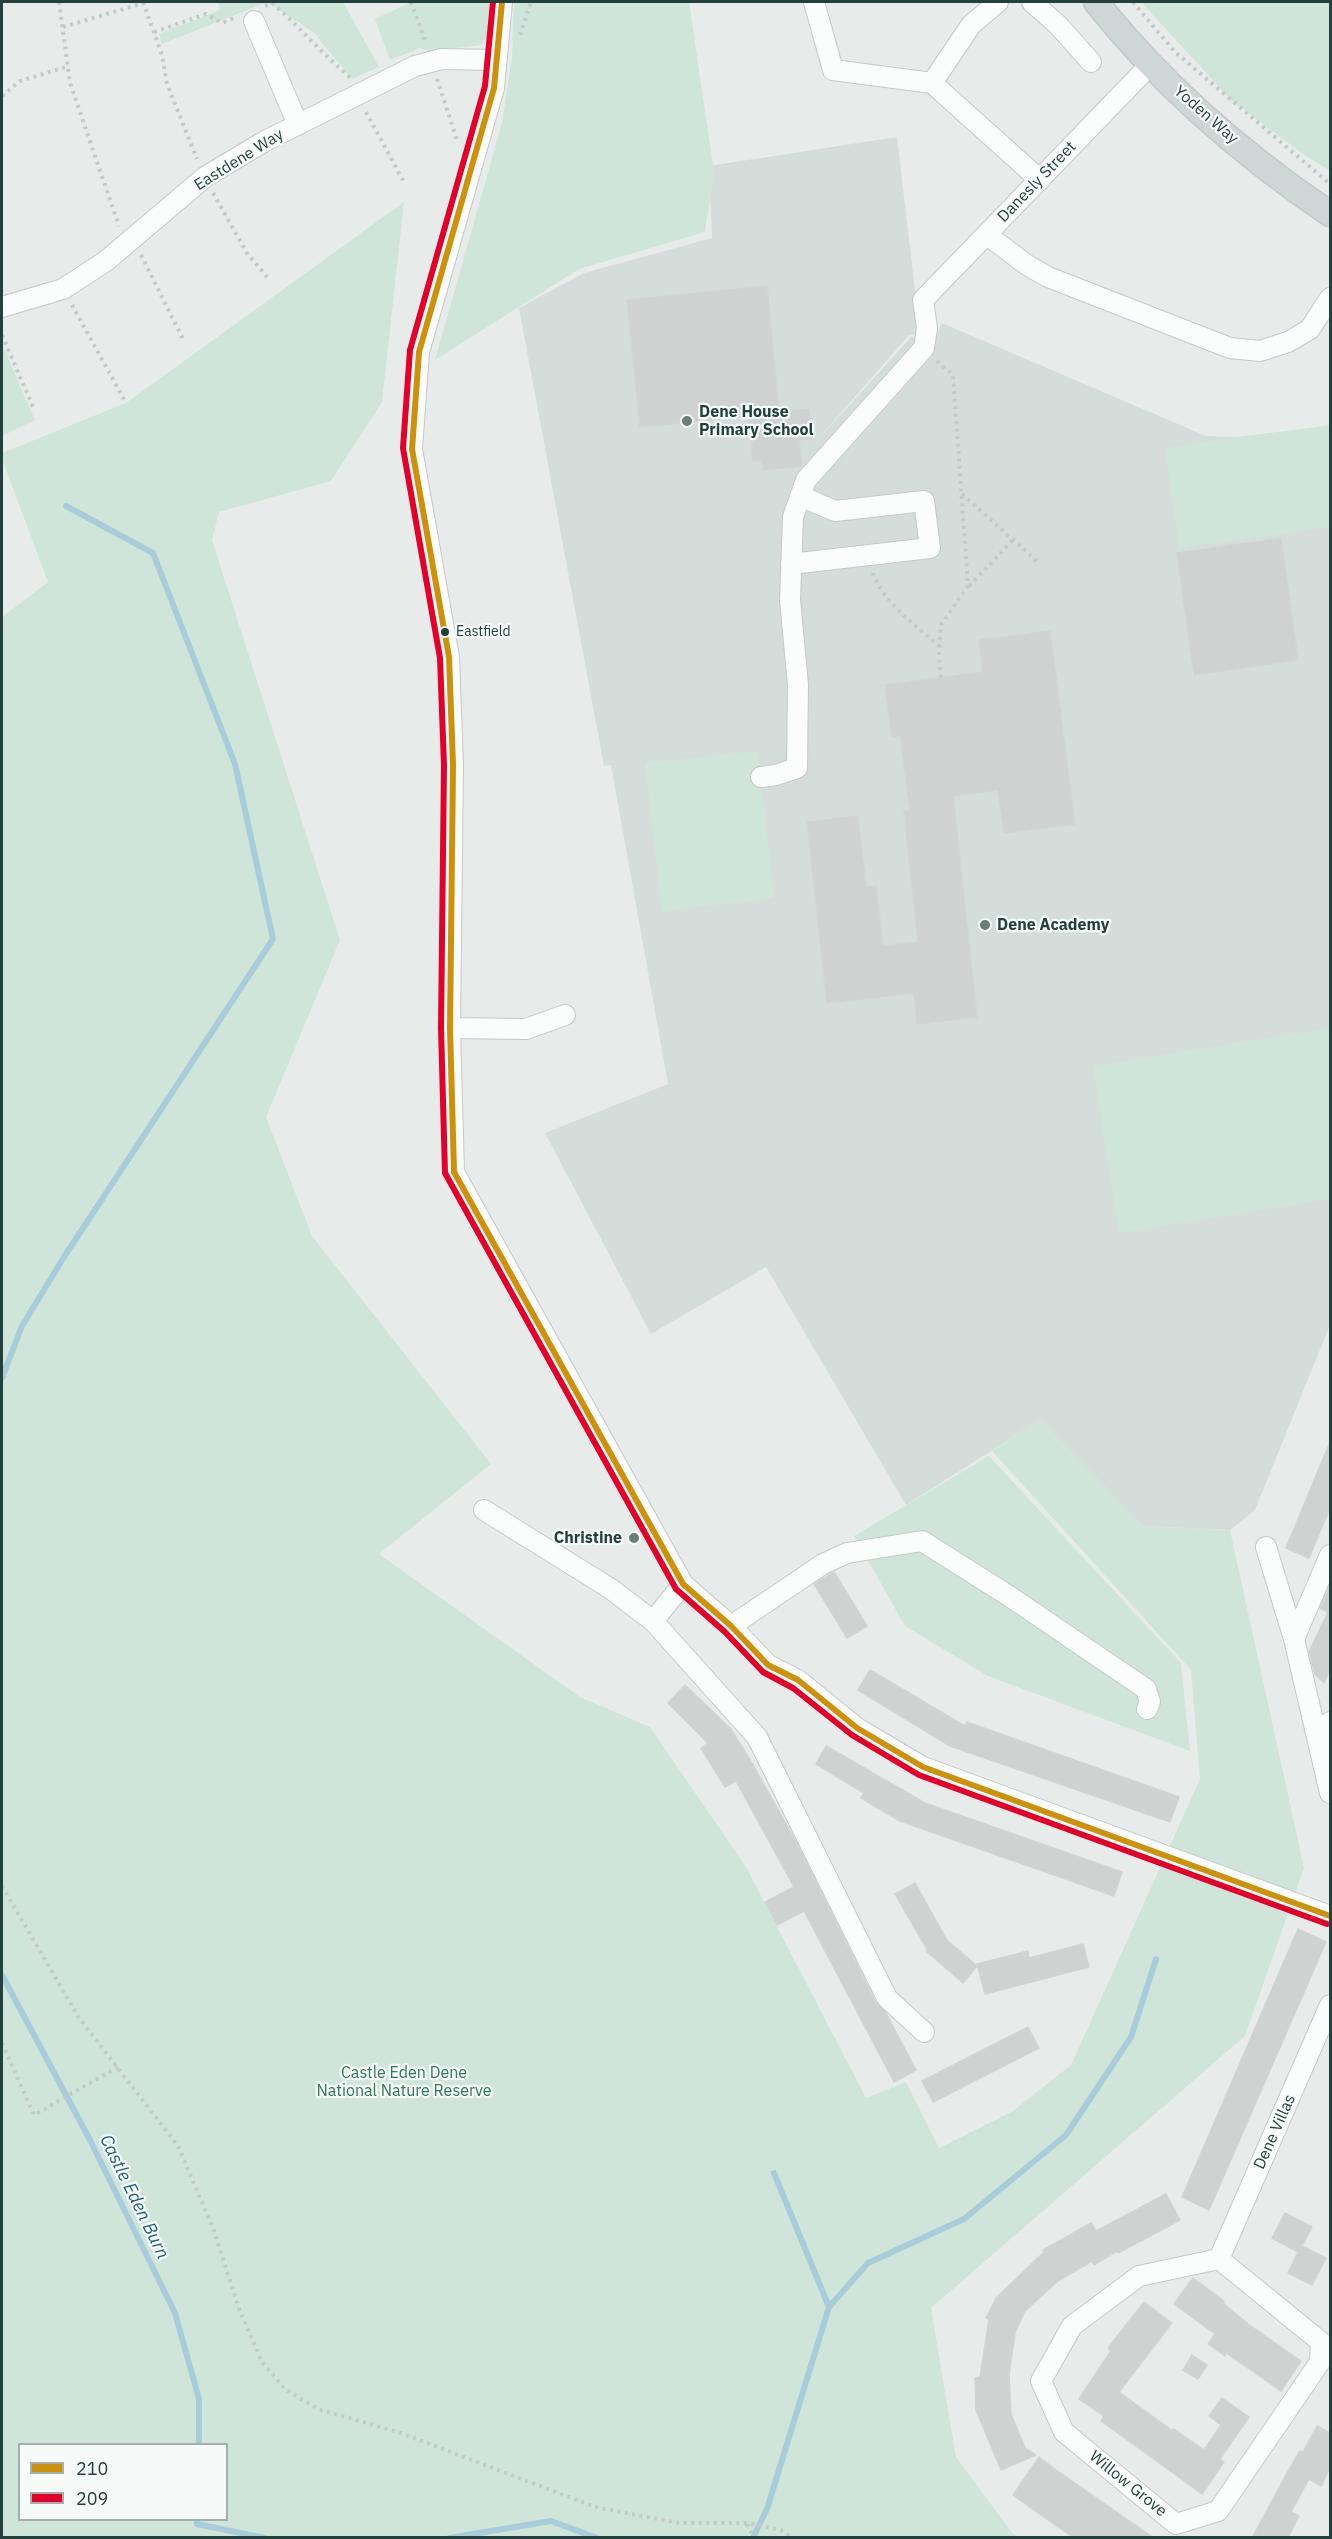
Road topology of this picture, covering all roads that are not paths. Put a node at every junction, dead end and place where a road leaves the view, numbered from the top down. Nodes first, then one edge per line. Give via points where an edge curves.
1 (502, 2) edge
2 (814, 2) edge
3 (998, 2) edge
4 (1032, 2) edge
5 (1096, 2) edge
6 (252, 16) road end
7 (496, 60) junction
8 (1091, 62) dead end
9 (1150, 64) junction
10 (932, 82) junction
11 (298, 125) junction
12 (1040, 180) junction
13 (1330, 214) edge
14 (987, 235) junction
15 (1330, 298) edge
16 (2, 307) edge
17 (801, 496) junction
18 (791, 564) junction
19 (760, 777) dead end
20 (565, 1014) dead end
21 (450, 1028) junction
22 (484, 1510) dead end
23 (1266, 1547) dead end
24 (1330, 1555) edge
25 (683, 1584) junction
26 (653, 1621) junction
27 (731, 1626) junction
28 (1294, 1639) junction
29 (1147, 1709) dead end
30 (1330, 1722) edge
31 (1320, 1747) junction
32 (1330, 1793) edge
33 (1330, 1916) edge
34 (1330, 2005) edge
35 (924, 2032) dead end
36 (1219, 2259) junction
37 (1326, 2339) edge
38 (1176, 2531) edge

1 - 7 street
2 - 10 street via 833,70
3 - 10 street via 971,25
4 - 8 street
5 - 9 main road, Yoden Way
6 - 11 street
7 - 11 street, Eastdene Way via 442,59 415,66
7 - 21 street via 494,88 419,352 412,449 449,657 453,765
9 - 12 street, Danesly Street
9 - 13 main road, Yoden Way via 1290,187
10 - 12 street
11 - 16 street, Eastdene Way via 205,177 106,261 63,288
12 - 14 street, Danesly Street
14 - 15 street via 1048,277 1230,348 1260,351 1288,342 1310,329
14 - 17 street, Danesly Street via 924,300 924,348 806,480
17 - 18 street via 793,517
17 - 18 street via 835,511 924,501 930,548
18 - 19 street via 790,600 798,685 797,768
20 - 21 street via 526,1029
21 - 25 street via 454,1172
22 - 26 street via 612,1589
23 - 28 street
24 - 28 street
25 - 26 street
25 - 27 street
26 - 35 street via 757,1737 887,1998
27 - 29 street via 847,1553 922,1541 1146,1689 1150,1702
27 - 33 street via 768,1665 798,1680 857,1728 923,1767
28 - 31 street
30 - 31 street
31 - 32 street
34 - 36 street, Dene Villas
36 - 37 street, Willow Grove
36 - 38 street, Willow Grove via 1139,2276 1072,2326 1041,2381 1064,2432
37 - 38 street, Willow Grove via 1320,2362 1218,2511

